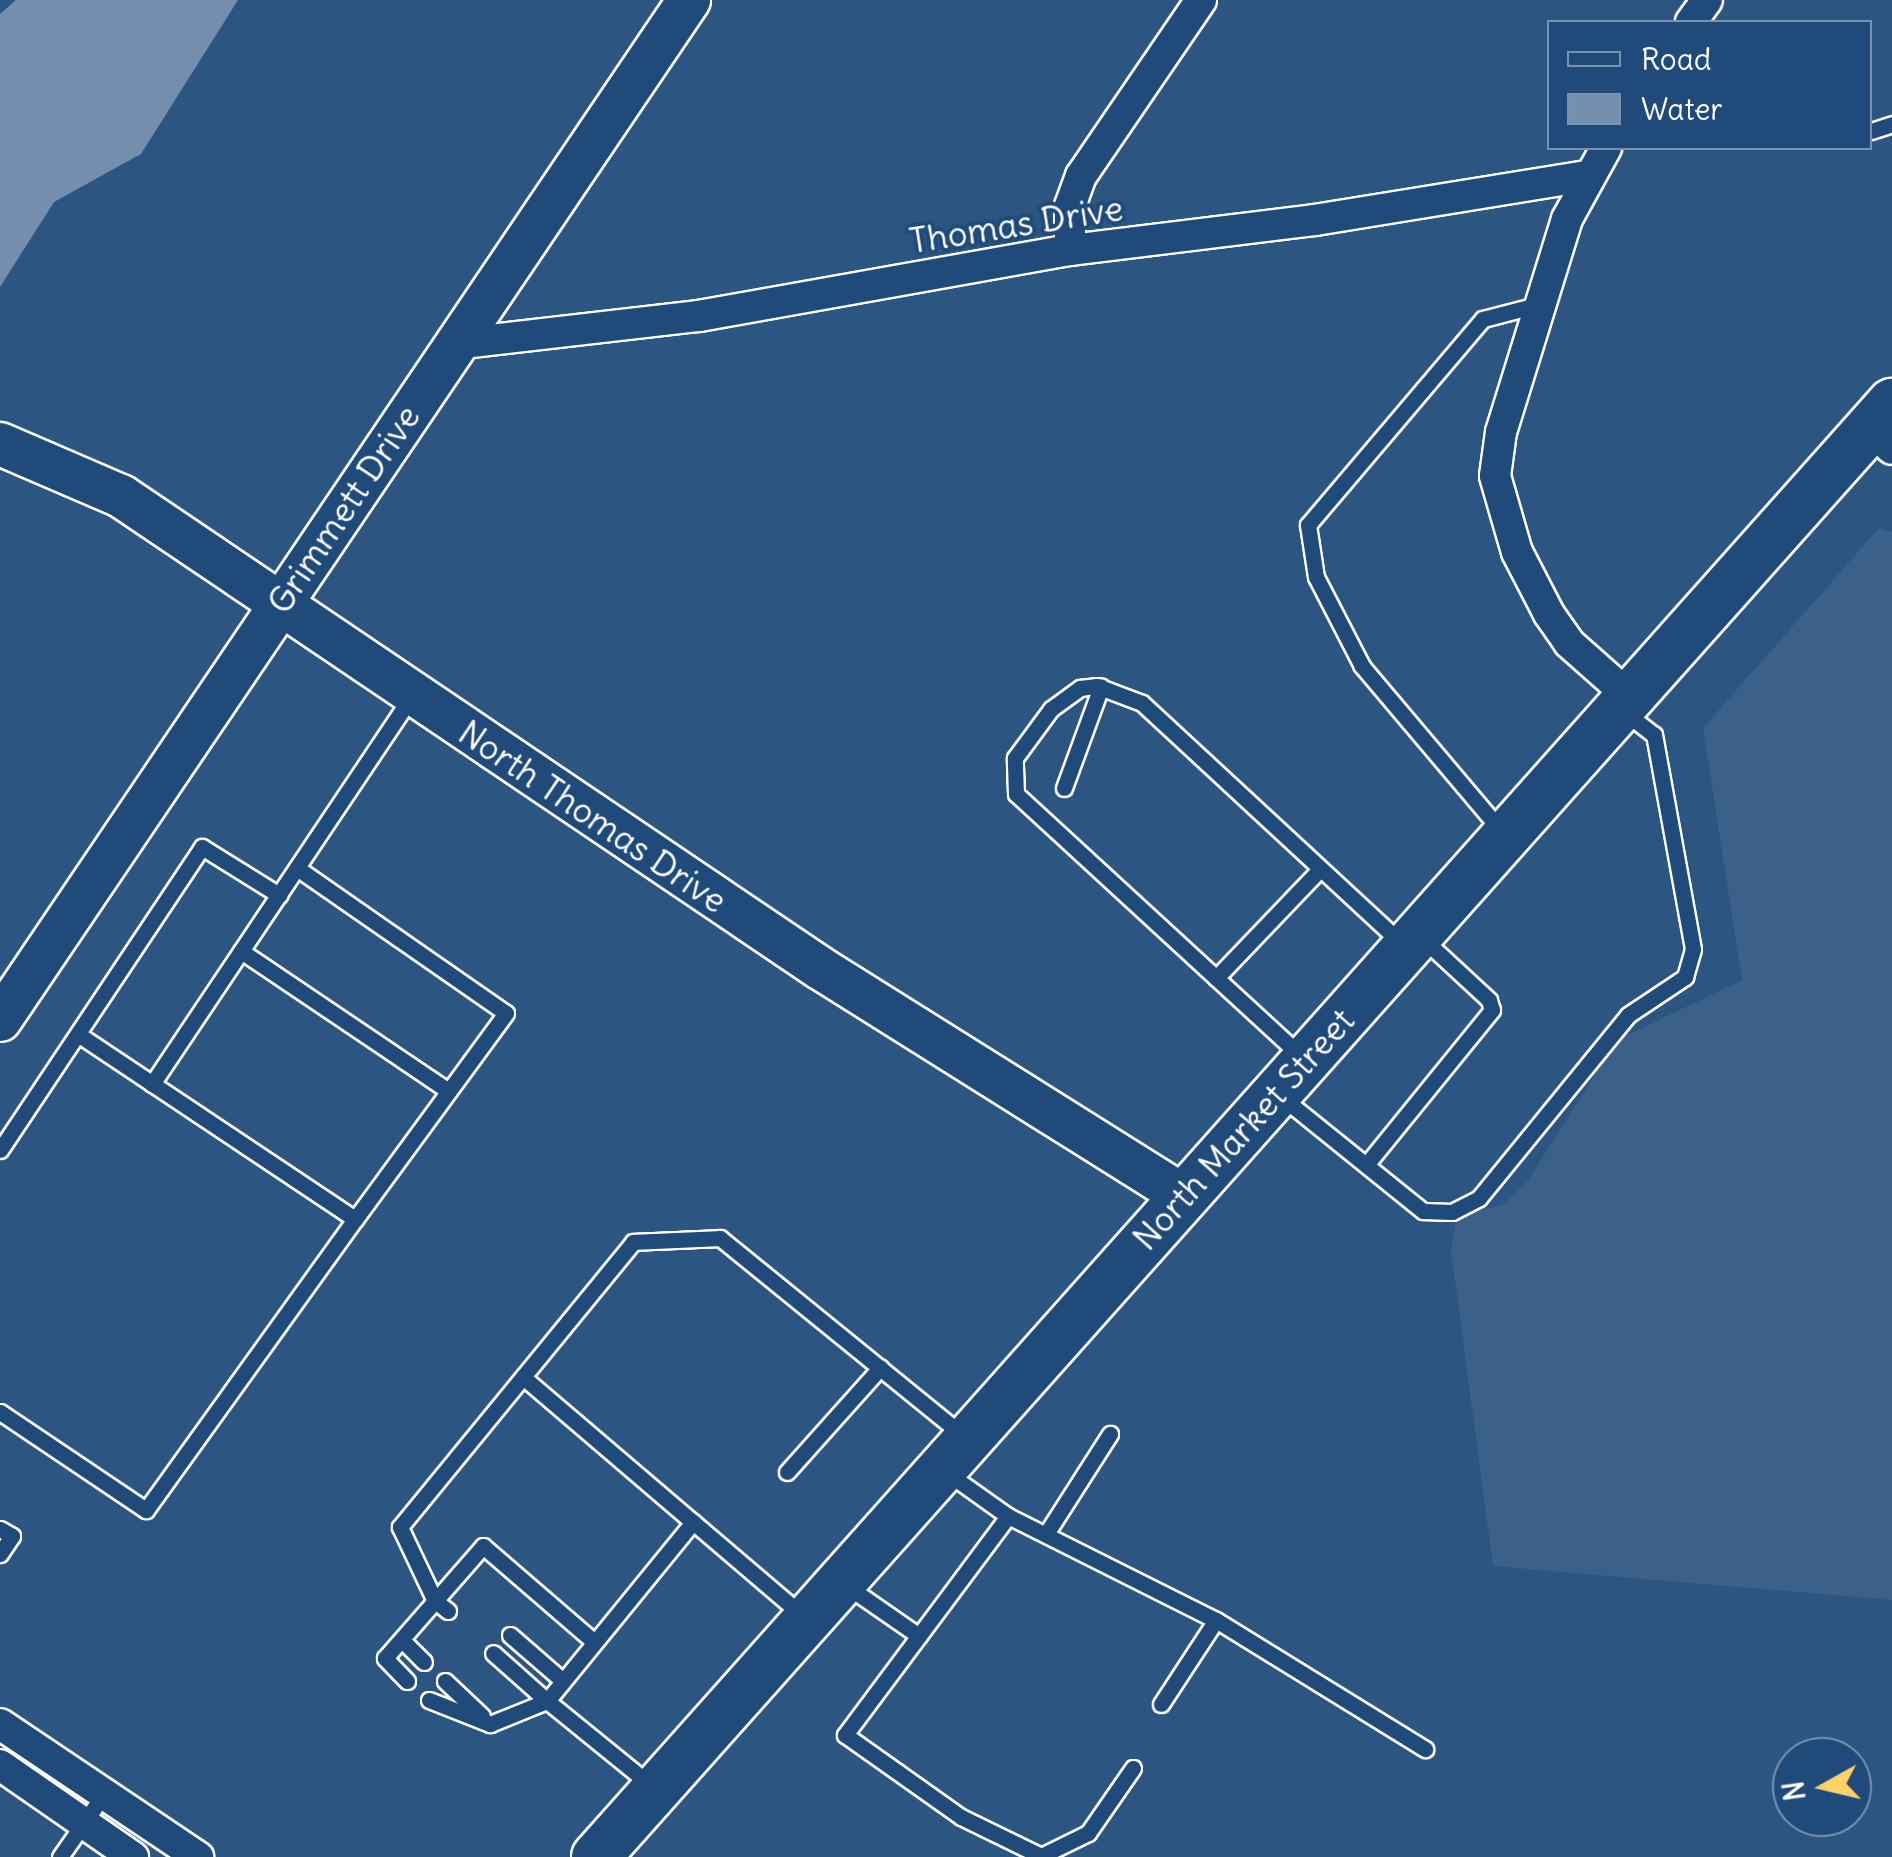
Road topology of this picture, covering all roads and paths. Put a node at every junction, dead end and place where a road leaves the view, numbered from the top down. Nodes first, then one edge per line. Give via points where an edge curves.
1 (689, 0) edge
2 (1202, 0) edge
3 (1892, 124) edge
4 (1872, 131) edge
5 (1605, 150) edge
6 (1588, 176) junction
7 (1070, 250) junction
8 (1541, 304) junction
9 (456, 344) junction
10 (1885, 427) edge
11 (0, 444) edge
12 (279, 604) junction
13 (1101, 687) junction
14 (412, 695) junction
15 (1625, 702) junction
16 (1064, 788) dead end
17 (1505, 836) junction
18 (298, 868) junction
19 (1320, 869) junction
20 (279, 895) junction
21 (1412, 941) junction
22 (241, 952) junction
23 (1216, 978) junction
24 (0, 1020) edge
25 (78, 1034) junction
26 (1290, 1076) junction
27 (152, 1084) junction
28 (447, 1090) junction
29 (0, 1150) edge
30 (1366, 1165) junction
31 (1184, 1196) junction
32 (355, 1219) junction
33 (880, 1368) junction
34 (523, 1377) junction
35 (0, 1412) edge
36 (1110, 1434) dead end
37 (955, 1454) junction
38 (787, 1472) dead end
39 (1008, 1516) junction
40 (693, 1522) junction
41 (0, 1529) edge
42 (1046, 1534) junction
43 (0, 1554) edge
44 (841, 1582) junction
45 (442, 1606) junction
46 (808, 1620) junction
47 (1216, 1620) junction
48 (510, 1635) dead end
49 (918, 1636) junction
50 (402, 1640) junction
51 (594, 1641) junction
52 (493, 1653) dead end
53 (424, 1662) dead end
54 (407, 1681) dead end
55 (445, 1681) dead end
56 (563, 1681) junction
57 (429, 1700) dead end
58 (547, 1701) junction
59 (1161, 1704) dead end
60 (0, 1724) edge
61 (490, 1724) junction
62 (1424, 1749) dead end
63 (0, 1766) edge
64 (1133, 1768) dead end
65 (656, 1789) junction
66 (104, 1794) junction
67 (83, 1823) junction
68 (61, 1857) edge
69 (133, 1857) edge
70 (198, 1857) edge
71 (596, 1857) edge

1 - 9 street, Grimmett Drive
2 - 7 street via 1082,176 1070,206
3 - 4 lane
5 - 6 street
6 - 7 street, Thomas Drive
6 - 8 street
7 - 9 street, Thomas Drive via 699,316
8 - 15 street via 1495,458 1498,503 1549,614
8 - 17 lane via 1483,318 1308,525 1316,577 1362,666
9 - 12 street, Grimmett Drive
10 - 15 main road, North Market Street
11 - 12 street, North Thomas Drive via 92,479
12 - 14 street, North Thomas Drive
12 - 24 street, Grimmett Drive
13 - 16 lane
13 - 19 lane via 1142,704
13 - 23 lane via 1080,688 1051,709 1015,758 1016,794
14 - 18 lane
14 - 31 street, North Thomas Drive via 820,968
15 - 17 main road, North Market Street
15 - 30 lane via 1654,735 1694,964 1628,1015 1480,1198 1452,1212 1424,1210
17 - 21 main road, North Market Street
18 - 20 lane
18 - 28 lane via 506,1013
19 - 21 lane
19 - 23 lane
20 - 22 lane
20 - 25 lane via 202,847
21 - 26 main road, North Market Street
21 - 30 lane via 1489,1000 1492,1010
22 - 27 lane
22 - 28 lane
23 - 26 lane
25 - 27 lane
25 - 29 lane
26 - 30 lane
26 - 31 main road, North Market Street
27 - 32 lane
28 - 32 lane
31 - 37 main road, North Market Street
32 - 35 lane via 146,1510
33 - 34 lane via 720,1238 633,1242
33 - 37 lane
33 - 38 lane
34 - 40 lane
34 - 45 lane via 400,1528
36 - 42 lane
37 - 39 lane
37 - 44 main road, North Market Street
39 - 42 lane
39 - 49 lane
40 - 46 lane
40 - 51 lane
41 - 43 lane via 12,1536
42 - 47 lane
44 - 46 main road, North Market Street
44 - 49 lane
45 - 50 lane
45 - 51 lane via 483,1546
46 - 65 main road, North Market Street
47 - 59 lane
47 - 62 lane
48 - 56 lane
49 - 64 lane via 845,1735 961,1817 1040,1856 1088,1833
50 - 53 lane
50 - 54 lane via 386,1658
51 - 56 lane
52 - 58 lane
55 - 61 lane
56 - 58 lane
57 - 61 lane
58 - 61 lane
58 - 65 lane
60 - 66 street
63 - 67 street
65 - 71 main road, North Market Street
66 - 67 lane
66 - 70 street
67 - 68 lane
67 - 69 street

